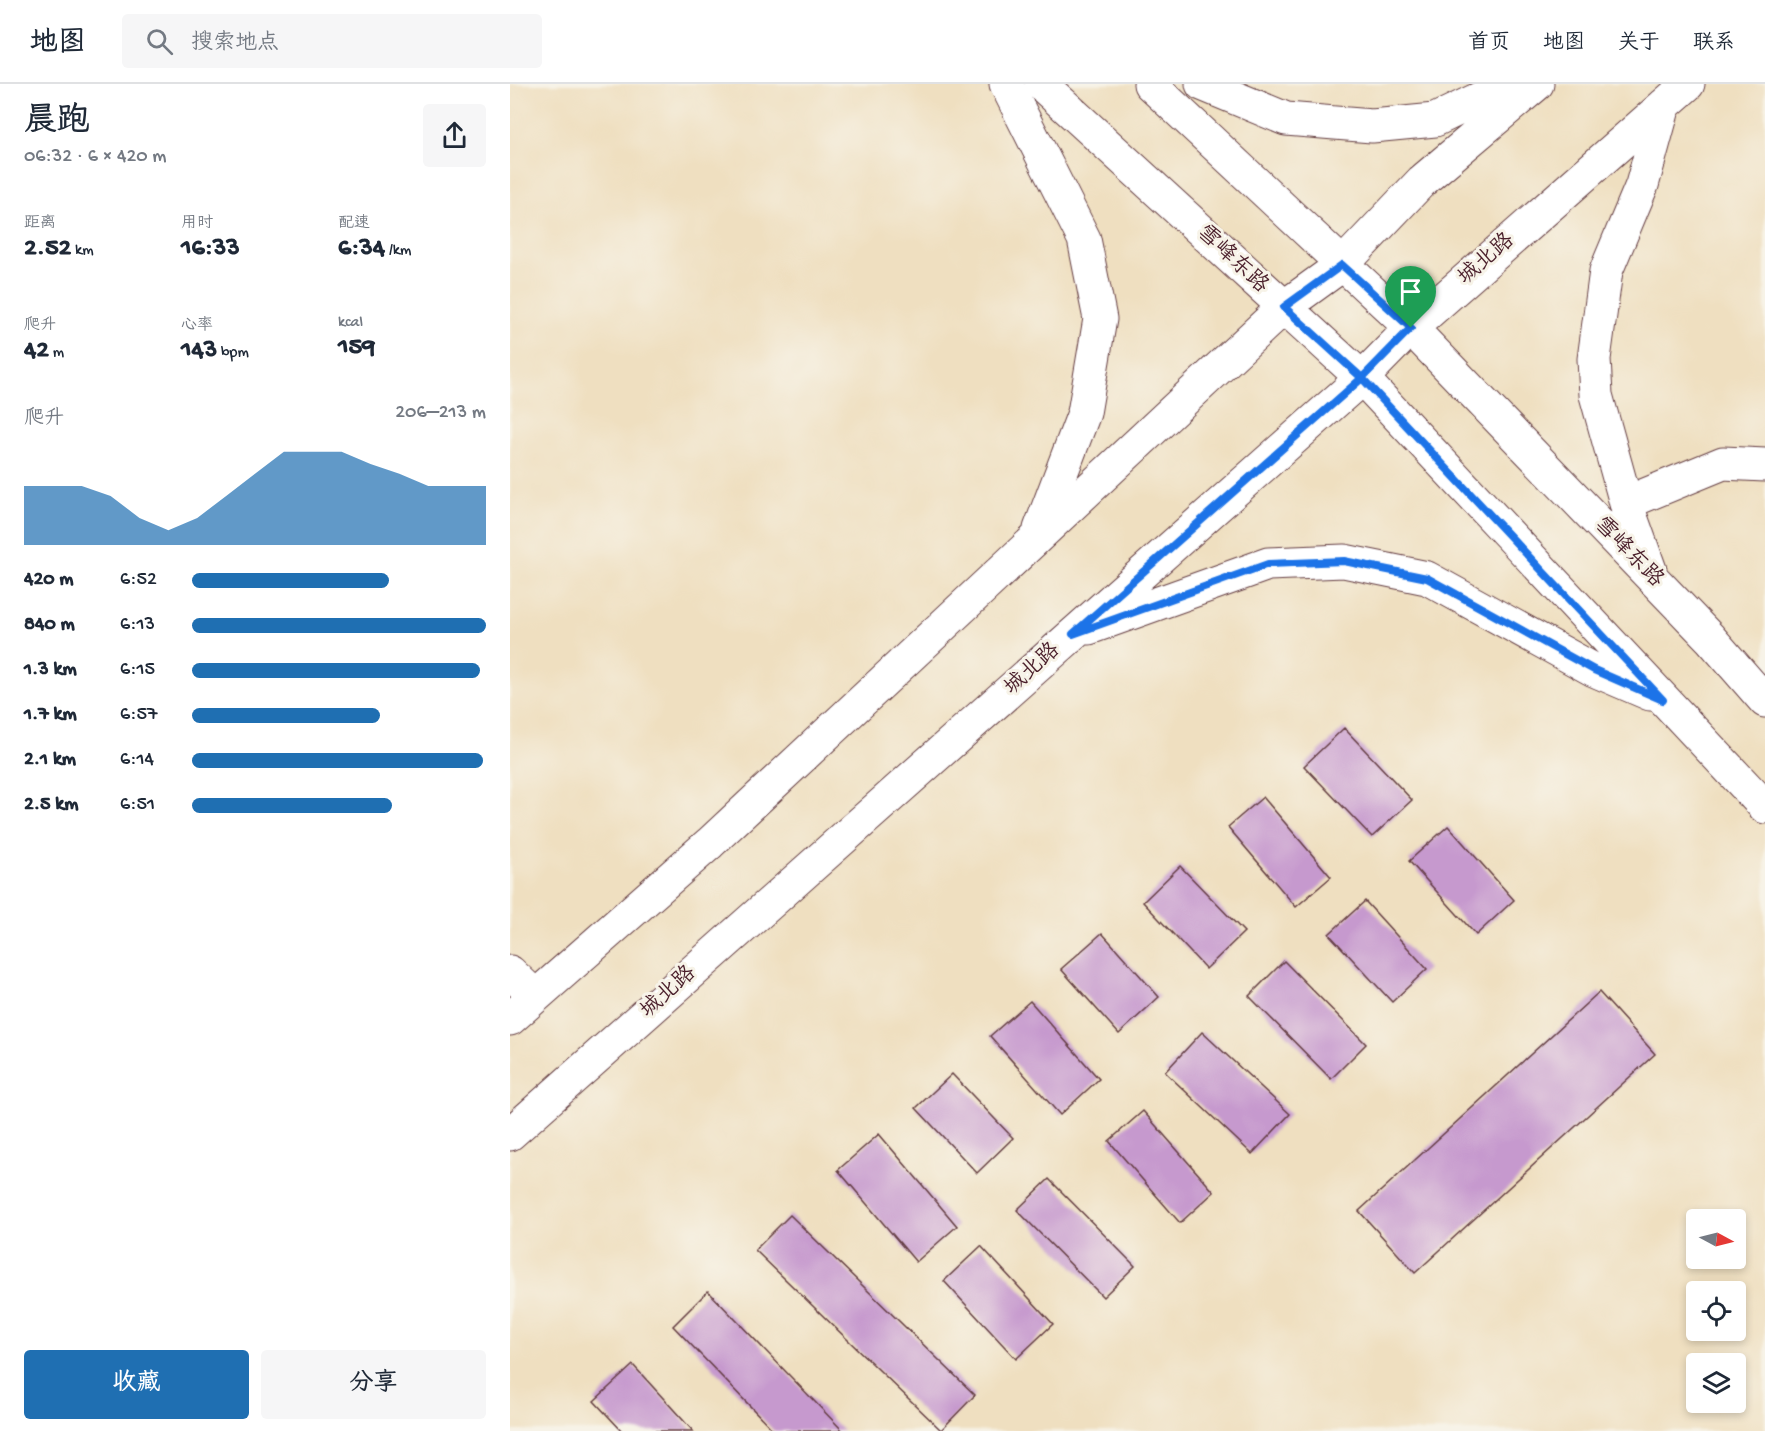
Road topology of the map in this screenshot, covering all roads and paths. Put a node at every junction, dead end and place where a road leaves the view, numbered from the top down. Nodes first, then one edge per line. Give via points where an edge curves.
1 (1006, 84) edge
2 (1041, 84) edge
3 (1150, 84) edge
4 (1202, 84) edge
5 (1509, 84) edge
6 (1537, 84) edge
7 (1676, 94) edge
8 (1342, 265) junction
9 (1284, 307) junction
10 (1411, 328) junction
11 (1362, 378) junction
12 (1765, 465) edge
13 (1626, 503) junction
14 (1037, 538) junction
15 (1654, 580) junction
16 (1073, 634) junction
17 (1663, 700) junction
18 (1765, 701) edge
19 (1765, 807) edge
20 (510, 972) edge
21 (535, 996) junction
22 (510, 1019) edge
23 (510, 1134) edge

1 - 14 main road via 1084,239 1100,319 1084,413
2 - 9 main road, 雪峰东路
3 - 8 main road, 雪峰东路
4 - 5 main road via 1286,119 1372,126 1435,120
6 - 8 main road via 1422,181
7 - 10 main road, 城北路
7 - 13 main road via 1606,270 1594,359 1596,394
8 - 9 main road
8 - 10 main road, 雪峰东路
9 - 11 main road, 雪峰东路
9 - 14 main road
10 - 11 main road, 城北路
10 - 15 main road, 雪峰东路
11 - 16 main road, 城北路
11 - 17 main road, 雪峰东路
12 - 13 main road via 1723,463
13 - 15 main road
14 - 21 main road via 718,835
15 - 18 main road, 雪峰东路
16 - 17 main road via 1268,564 1344,561 1427,578 1594,670
16 - 23 main road, 城北路
17 - 19 main road, 雪峰东路
20 - 21 main road
21 - 22 main road

